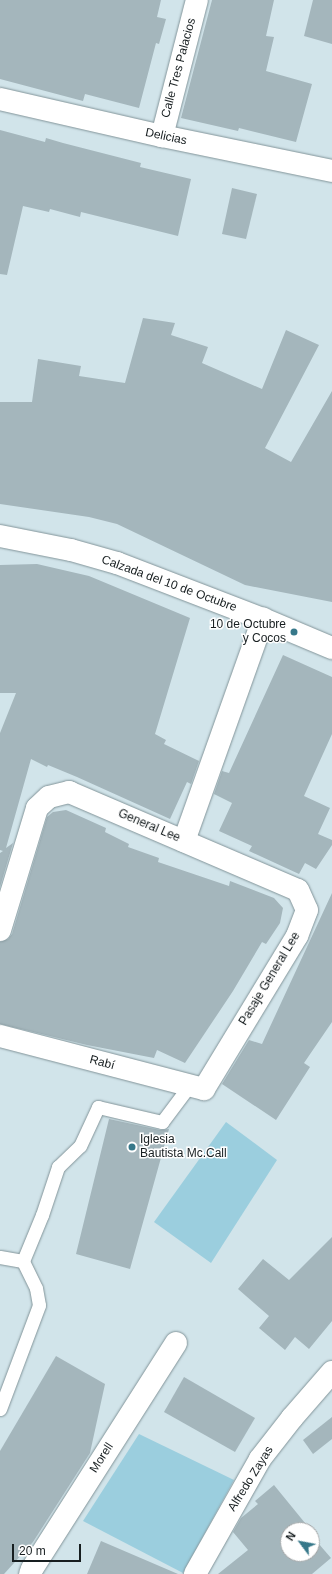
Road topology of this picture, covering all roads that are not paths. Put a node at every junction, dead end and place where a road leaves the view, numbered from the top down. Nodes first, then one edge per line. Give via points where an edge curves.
1 (197, 0) edge
2 (0, 99) edge
3 (162, 136) junction
4 (332, 171) edge
5 (0, 536) edge
6 (263, 619) junction
7 (332, 648) edge
8 (184, 841) junction
9 (0, 930) edge
10 (0, 1036) edge
11 (196, 1088) junction
12 (0, 1257) edge
13 (24, 1261) junction
14 (176, 1343) dead end
15 (332, 1372) edge
16 (0, 1409) edge
17 (30, 1574) edge
18 (195, 1574) edge

1 - 3 street, Calle Tres Palacios
2 - 3 street, Delicias
3 - 4 street, Delicias
5 - 6 street, Calzada del 10 de Octubre via 71,550 117,563
6 - 7 street, Calzada del 10 de Octubre
6 - 8 street, General Lee
8 - 9 street, General Lee via 70,792 49,797 37,808
8 - 11 street, Pasaje General Lee via 298,890 306,910 297,936
10 - 11 street, Rabí
11 - 13 lane via 162,1122 98,1107 80,1146 58,1167
12 - 13 lane
13 - 16 lane via 36,1288 39,1304
14 - 17 street, Morell
15 - 18 street, Alfredo Zayas via 260,1459

